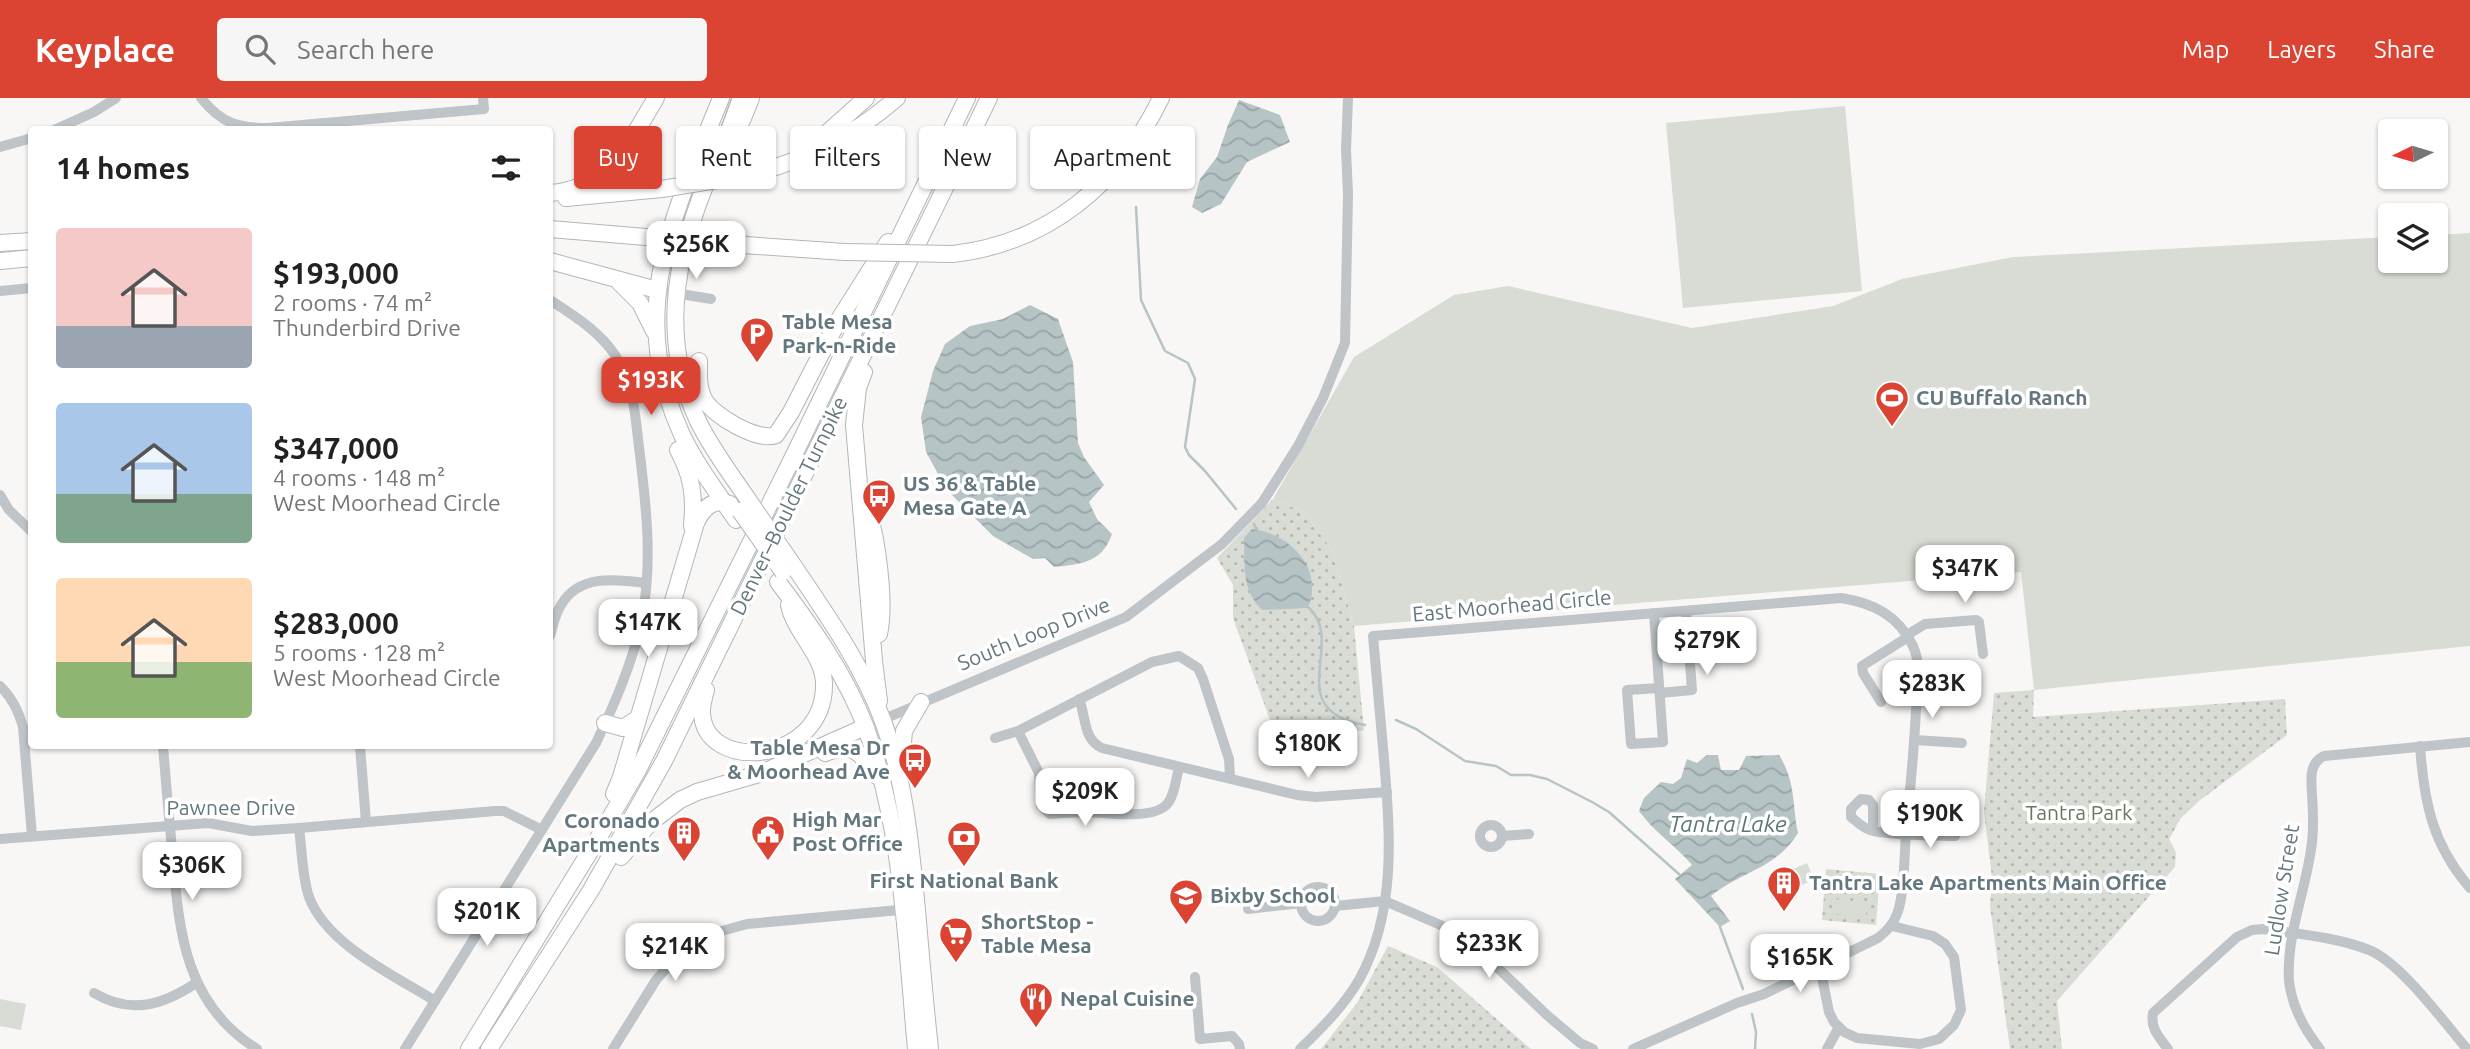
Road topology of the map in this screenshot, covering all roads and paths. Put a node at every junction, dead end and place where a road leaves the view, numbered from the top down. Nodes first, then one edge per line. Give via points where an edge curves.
1 (116, 98) edge
2 (201, 98) edge
3 (656, 98) edge
4 (721, 98) edge
5 (740, 98) edge
6 (751, 98) edge
7 (866, 98) edge
8 (897, 98) edge
9 (967, 98) edge
10 (989, 98) edge
11 (1161, 98) edge
12 (1348, 98) edge
13 (484, 104) edge
14 (80, 125) edge
15 (244, 126) edge
16 (275, 126) edge
17 (730, 126) edge
18 (739, 126) edge
19 (954, 126) edge
20 (28, 139) edge
21 (0, 147) edge
22 (776, 162) edge
23 (776, 167) edge
24 (676, 187) edge
25 (705, 189) edge
26 (922, 189) edge
27 (923, 189) edge
28 (553, 193) edge
29 (553, 199) edge
30 (553, 229) edge
31 (28, 241) edge
32 (0, 243) edge
33 (28, 258) edge
34 (0, 261) edge
35 (553, 262) edge
36 (614, 279) junction
37 (28, 288) edge
38 (657, 290) junction
39 (0, 291) edge
40 (675, 293) junction
41 (711, 299) dead end
42 (889, 300) junction
43 (553, 302) edge
44 (657, 335) junction
45 (666, 390) junction
46 (687, 394) junction
47 (0, 495) edge
48 (724, 502) junction
49 (741, 510) junction
50 (28, 529) edge
51 (691, 536) junction
52 (784, 577) junction
53 (646, 583) junction
54 (1686, 611) junction
55 (1654, 613) junction
56 (553, 628) edge
57 (1908, 636) junction
58 (1983, 653) dead end
59 (712, 664) junction
60 (0, 686) edge
61 (1660, 690) junction
62 (1079, 699) junction
63 (921, 702) junction
64 (1881, 702) dead end
65 (637, 719) junction
66 (882, 719) junction
67 (606, 723) junction
68 (865, 727) junction
69 (1018, 730) junction
70 (995, 738) dead end
71 (1915, 740) junction
72 (2470, 742) edge
73 (1962, 743) dead end
74 (2420, 746) junction
75 (163, 749) edge
76 (360, 749) edge
77 (793, 760) junction
78 (1179, 767) junction
79 (1230, 777) junction
80 (900, 782) junction
81 (884, 785) junction
82 (1387, 792) junction
83 (366, 822) junction
84 (170, 826) junction
85 (299, 828) junction
86 (542, 830) junction
87 (1873, 830) dead end
88 (1906, 833) junction
89 (1529, 834) dead end
90 (32, 836) junction
91 (1502, 836) dead end
92 (1955, 836) dead end
93 (0, 839) edge
94 (585, 859) junction
95 (2470, 887) edge
96 (592, 890) junction
97 (1385, 901) junction
98 (1302, 903) junction
99 (1335, 906) junction
100 (909, 909) junction
101 (1248, 909) dead end
102 (1892, 926) junction
103 (2294, 934) junction
104 (1820, 967) junction
105 (1195, 977) dead end
106 (196, 983) junction
107 (94, 993) dead end
108 (435, 1001) junction
109 (1839, 1027) junction
110 (1198, 1044) edge
111 (1919, 1046) edge
112 (615, 1048) edge
113 (257, 1049) edge
114 (405, 1049) edge
115 (469, 1049) edge
116 (489, 1049) edge
117 (916, 1049) edge
118 (930, 1049) edge
119 (1240, 1049) edge
120 (1300, 1049) edge
121 (1593, 1049) edge
122 (1633, 1049) edge
123 (1827, 1049) edge
124 (2168, 1049) edge
125 (2320, 1049) edge
126 (2467, 1049) edge

1 - 14 street
2 - 15 street via 218,115
3 - 28 highway via 613,164 591,182
4 - 38 highway via 666,242
5 - 17 main road
6 - 18 highway
7 - 22 highway via 825,137
8 - 23 highway via 830,144
9 - 19 highway, Denver–Boulder Turnpike
10 - 42 highway, Denver–Boulder Turnpike
11 - 30 highway, bridge via 1146,127 1098,186 1067,213 1004,245 953,254 845,252
12 - 63 street, South Loop Drive via 1345,343 1323,398 1262,503 1222,544 1126,617
13 - 16 street
20 - 21 street
24 - 29 highway, bridge
25 - 40 highway
26 - 46 highway via 838,321 779,433 762,437 716,413 704,398 699,361
27 - 94 highway, Denver–Boulder Turnpike via 684,679 638,770
31 - 32 highway
33 - 34 highway
35 - 36 highway
36 - 38 highway
36 - 44 highway via 640,303
37 - 39 street
38 - 40 street
38 - 44 highway
40 - 41 street
40 - 46 highway via 675,340
42 - 59 highway, Denver–Boulder Turnpike
42 - 66 highway via 858,388 854,425 858,478 874,527 881,625 874,661
43 - 53 street via 614,353 632,393 645,494
44 - 45 highway
45 - 48 highway via 681,433
45 - 51 highway via 668,425 694,488
46 - 49 highway
47 - 50 street
48 - 49 highway
48 - 51 highway via 701,512
49 - 52 highway, bridge
49 - 52 highway
51 - 65 highway
52 - 59 highway via 792,619 824,680 817,713 803,734 783,747 760,753 736,751 718,742 702,712
52 - 66 highway via 823,610 856,663
52 - 68 highway
53 - 56 street via 586,583 562,603
53 - 67 street via 632,658
54 - 55 street, East Moorhead Circle
54 - 57 street, East Moorhead Circle via 1841,598 1863,602 1893,618
54 - 61 street via 1692,690
55 - 61 street
55 - 82 street, East Moorhead Circle via 1373,636
57 - 58 street via 1925,624 1976,620
57 - 64 street via 1862,666
57 - 71 street via 1919,666
59 - 96 highway, Denver–Boulder Turnpike
60 - 90 street via 18,710 23,727
61 - 61 street via 1663,742 1631,744 1627,690
62 - 69 street
62 - 78 street via 1089,737 1096,745
62 - 79 street via 1152,662 1179,656 1198,668 1203,679 1229,759
63 - 66 street, South Loop Drive
63 - 80 highway via 904,731
65 - 67 highway via 623,728
65 - 94 highway via 621,776
66 - 68 street, South Loop Drive
66 - 80 highway
67 - 86 street
68 - 77 highway
68 - 81 highway
69 - 70 street
69 - 78 street via 1039,773 1041,805 1050,814 1116,815 1164,807
71 - 73 street
71 - 88 street
72 - 74 street
74 - 95 street via 2430,818 2440,845
74 - 103 street, Ludlow Street via 2317,759 2312,771 2312,844
75 - 84 street
76 - 83 street
77 - 81 highway via 850,748
77 - 96 highway via 680,800 635,838
78 - 79 street
79 - 82 street via 1315,797
80 - 100 highway via 908,823
81 - 100 highway
82 - 97 street via 1390,838
83 - 85 street, Pawnee Drive
83 - 86 street, Pawnee Drive via 504,811
84 - 85 street, Pawnee Drive via 208,823 252,831
84 - 90 street, Pawnee Drive
84 - 106 street via 177,911
85 - 108 street via 305,882 323,924 344,944
86 - 108 street
87 - 88 street
88 - 92 street
88 - 102 street via 1899,907
89 - 91 street
90 - 93 street, Pawnee Drive
94 - 115 highway, Denver–Boulder Turnpike
96 - 116 highway, Denver–Boulder Turnpike
97 - 99 street
97 - 120 street via 1378,936 1359,979 1327,1023
97 - 121 street via 1466,940 1548,1016
98 - 99 street via 1306,915 1315,920 1328,918
98 - 99 street via 1309,890 1320,887 1330,892
98 - 101 street
100 - 112 street via 747,924 711,934 675,958 656,980
100 - 117 highway
100 - 118 highway
102 - 104 street via 1878,938
102 - 111 street via 1933,936 1954,957 1959,1014 1944,1036
103 - 124 street via 2263,929 2238,937 2154,1013 2154,1030
103 - 125 street, Ludlow Street via 2290,989 2296,1012
103 - 126 street via 2370,950 2385,959
104 - 109 street via 1829,1012
104 - 122 street
105 - 110 street
106 - 107 street via 177,996 144,1006 107,1000
106 - 113 street via 230,1029
108 - 114 street
109 - 111 street via 1857,1038
109 - 123 street
110 - 119 street via 1232,1037

